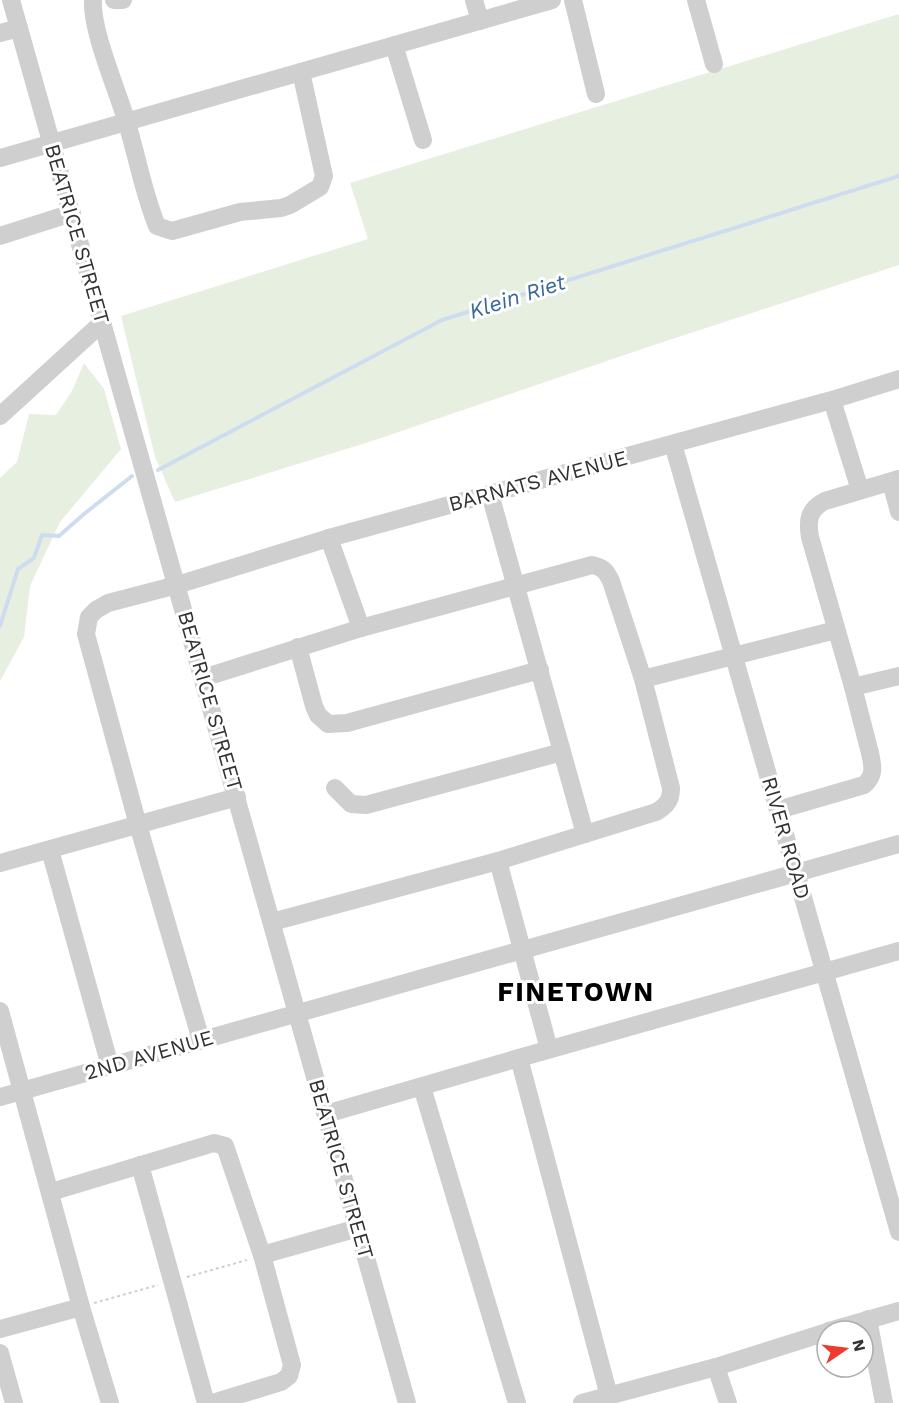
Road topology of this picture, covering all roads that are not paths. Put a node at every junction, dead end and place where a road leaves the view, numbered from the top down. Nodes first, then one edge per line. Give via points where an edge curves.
1 (11, 0) edge
2 (93, 0) edge
3 (114, 0) edge
4 (123, 0) edge
5 (474, 0) edge
6 (552, 0) edge
7 (573, 0) edge
8 (696, 0) edge
9 (480, 21) junction
10 (19, 28) junction
11 (0, 33) edge
12 (394, 45) junction
13 (714, 64) dead end
14 (301, 72) junction
15 (596, 94) dead end
16 (127, 122) junction
17 (423, 140) dead end
18 (52, 143) junction
19 (0, 158) edge
20 (72, 213) junction
21 (0, 236) edge
22 (102, 322) junction
23 (899, 379) edge
24 (832, 400) junction
25 (0, 416) edge
26 (673, 444) junction
27 (895, 481) edge
28 (860, 490) junction
29 (490, 494) junction
30 (899, 512) edge
31 (329, 538) junction
32 (177, 585) junction
33 (516, 585) junction
34 (361, 628) junction
35 (836, 630) junction
36 (298, 647) junction
37 (734, 657) junction
38 (540, 670) junction
39 (899, 676) edge
40 (203, 678) junction
41 (643, 679) junction
42 (853, 687) junction
43 (562, 752) junction
44 (335, 788) dead end
45 (237, 797) junction
46 (778, 810) junction
47 (138, 825) junction
48 (585, 834) junction
49 (899, 844) edge
50 (50, 850) junction
51 (498, 861) junction
52 (0, 863) edge
53 (796, 873) junction
54 (272, 922) junction
55 (523, 950) junction
56 (899, 951) edge
57 (824, 971) junction
58 (0, 1011) edge
59 (297, 1013) junction
60 (201, 1040) junction
61 (549, 1049) junction
62 (519, 1058) junction
63 (110, 1066) junction
64 (422, 1087) junction
65 (22, 1091) junction
66 (0, 1097) edge
67 (326, 1114) junction
68 (140, 1165) junction
69 (51, 1192) junction
70 (896, 1211) edge
71 (358, 1228) junction
72 (899, 1232) edge
73 (262, 1255) junction
74 (81, 1307) junction
75 (899, 1311) edge
76 (868, 1318) junction
77 (865, 1319) edge
78 (0, 1329) edge
79 (815, 1335) edge
80 (0, 1353) edge
81 (716, 1367) junction
82 (609, 1396) junction
83 (14, 1403) edge
84 (110, 1403) edge
85 (206, 1403) edge
86 (212, 1403) edge
87 (407, 1403) edge
88 (517, 1403) edge
89 (582, 1403) edge
90 (728, 1403) edge
91 (885, 1403) edge

1 - 10 street, BEATRICE STREET
2 - 16 street via 98,33
3 - 4 street
5 - 9 street
6 - 9 street
7 - 15 street
8 - 13 street
9 - 12 street
10 - 11 street
10 - 18 street, BEATRICE STREET
12 - 14 street
12 - 17 street
14 - 16 street
14 - 16 street via 324,176 320,187 281,208 240,212 172,231 157,226
16 - 18 street
18 - 19 street
18 - 20 street, BEATRICE STREET
20 - 21 street
20 - 22 street, BEATRICE STREET
22 - 25 street
22 - 32 street, BEATRICE STREET
23 - 24 street, BARNATS AVENUE
24 - 26 street, BARNATS AVENUE
24 - 28 street
26 - 29 street, BARNATS AVENUE
26 - 37 street, RIVER ROAD
27 - 28 street
27 - 30 street
28 - 35 street via 817,505 808,518
29 - 31 street, BARNATS AVENUE
29 - 33 street
31 - 32 street, BARNATS AVENUE
31 - 34 street
32 - 40 street, BEATRICE STREET
32 - 47 street, BARNATS AVENUE via 108,603 89,617 87,626
33 - 34 street
33 - 38 street
33 - 41 street via 600,566 616,594
34 - 36 street
35 - 37 street
35 - 42 street
36 - 38 street via 314,706 328,724 347,723
36 - 40 street
37 - 41 street
37 - 46 street, RIVER ROAD
38 - 43 street
39 - 42 street
40 - 45 street, BEATRICE STREET
41 - 48 street via 670,780 669,801 656,812
42 - 46 street via 872,763 871,778 864,785
43 - 44 street via 366,805 351,804
43 - 48 street
45 - 47 street
45 - 54 street, BEATRICE STREET
46 - 53 street, RIVER ROAD
47 - 50 street
47 - 60 street, BARNATS AVENUE
48 - 51 street
49 - 53 street, 2ND AVENUE
50 - 52 street
50 - 63 street
51 - 54 street
51 - 55 street
53 - 55 street, 2ND AVENUE
53 - 57 street, RIVER ROAD
54 - 59 street, BEATRICE STREET
55 - 59 street, 2ND AVENUE
55 - 61 street
56 - 57 street
57 - 61 street
57 - 70 street, RIVER ROAD
58 - 65 street
59 - 60 street, 2ND AVENUE
59 - 67 street, BEATRICE STREET
60 - 63 street, 2ND AVENUE
61 - 62 street
62 - 64 street
62 - 82 street
63 - 65 street, 2ND AVENUE
64 - 67 street
64 - 88 street
65 - 66 street, 2ND AVENUE
65 - 69 street
67 - 71 street, BEATRICE STREET
68 - 69 street
68 - 73 street via 214,1143 225,1146
68 - 85 street
69 - 74 street
70 - 72 street, RIVER ROAD
71 - 73 street
71 - 87 street, BEATRICE STREET
73 - 86 street via 292,1370 281,1382
74 - 78 street
74 - 84 street
75 - 76 street
76 - 77 street
76 - 91 street
79 - 81 street
80 - 83 street
81 - 82 street
81 - 90 street
82 - 89 street

